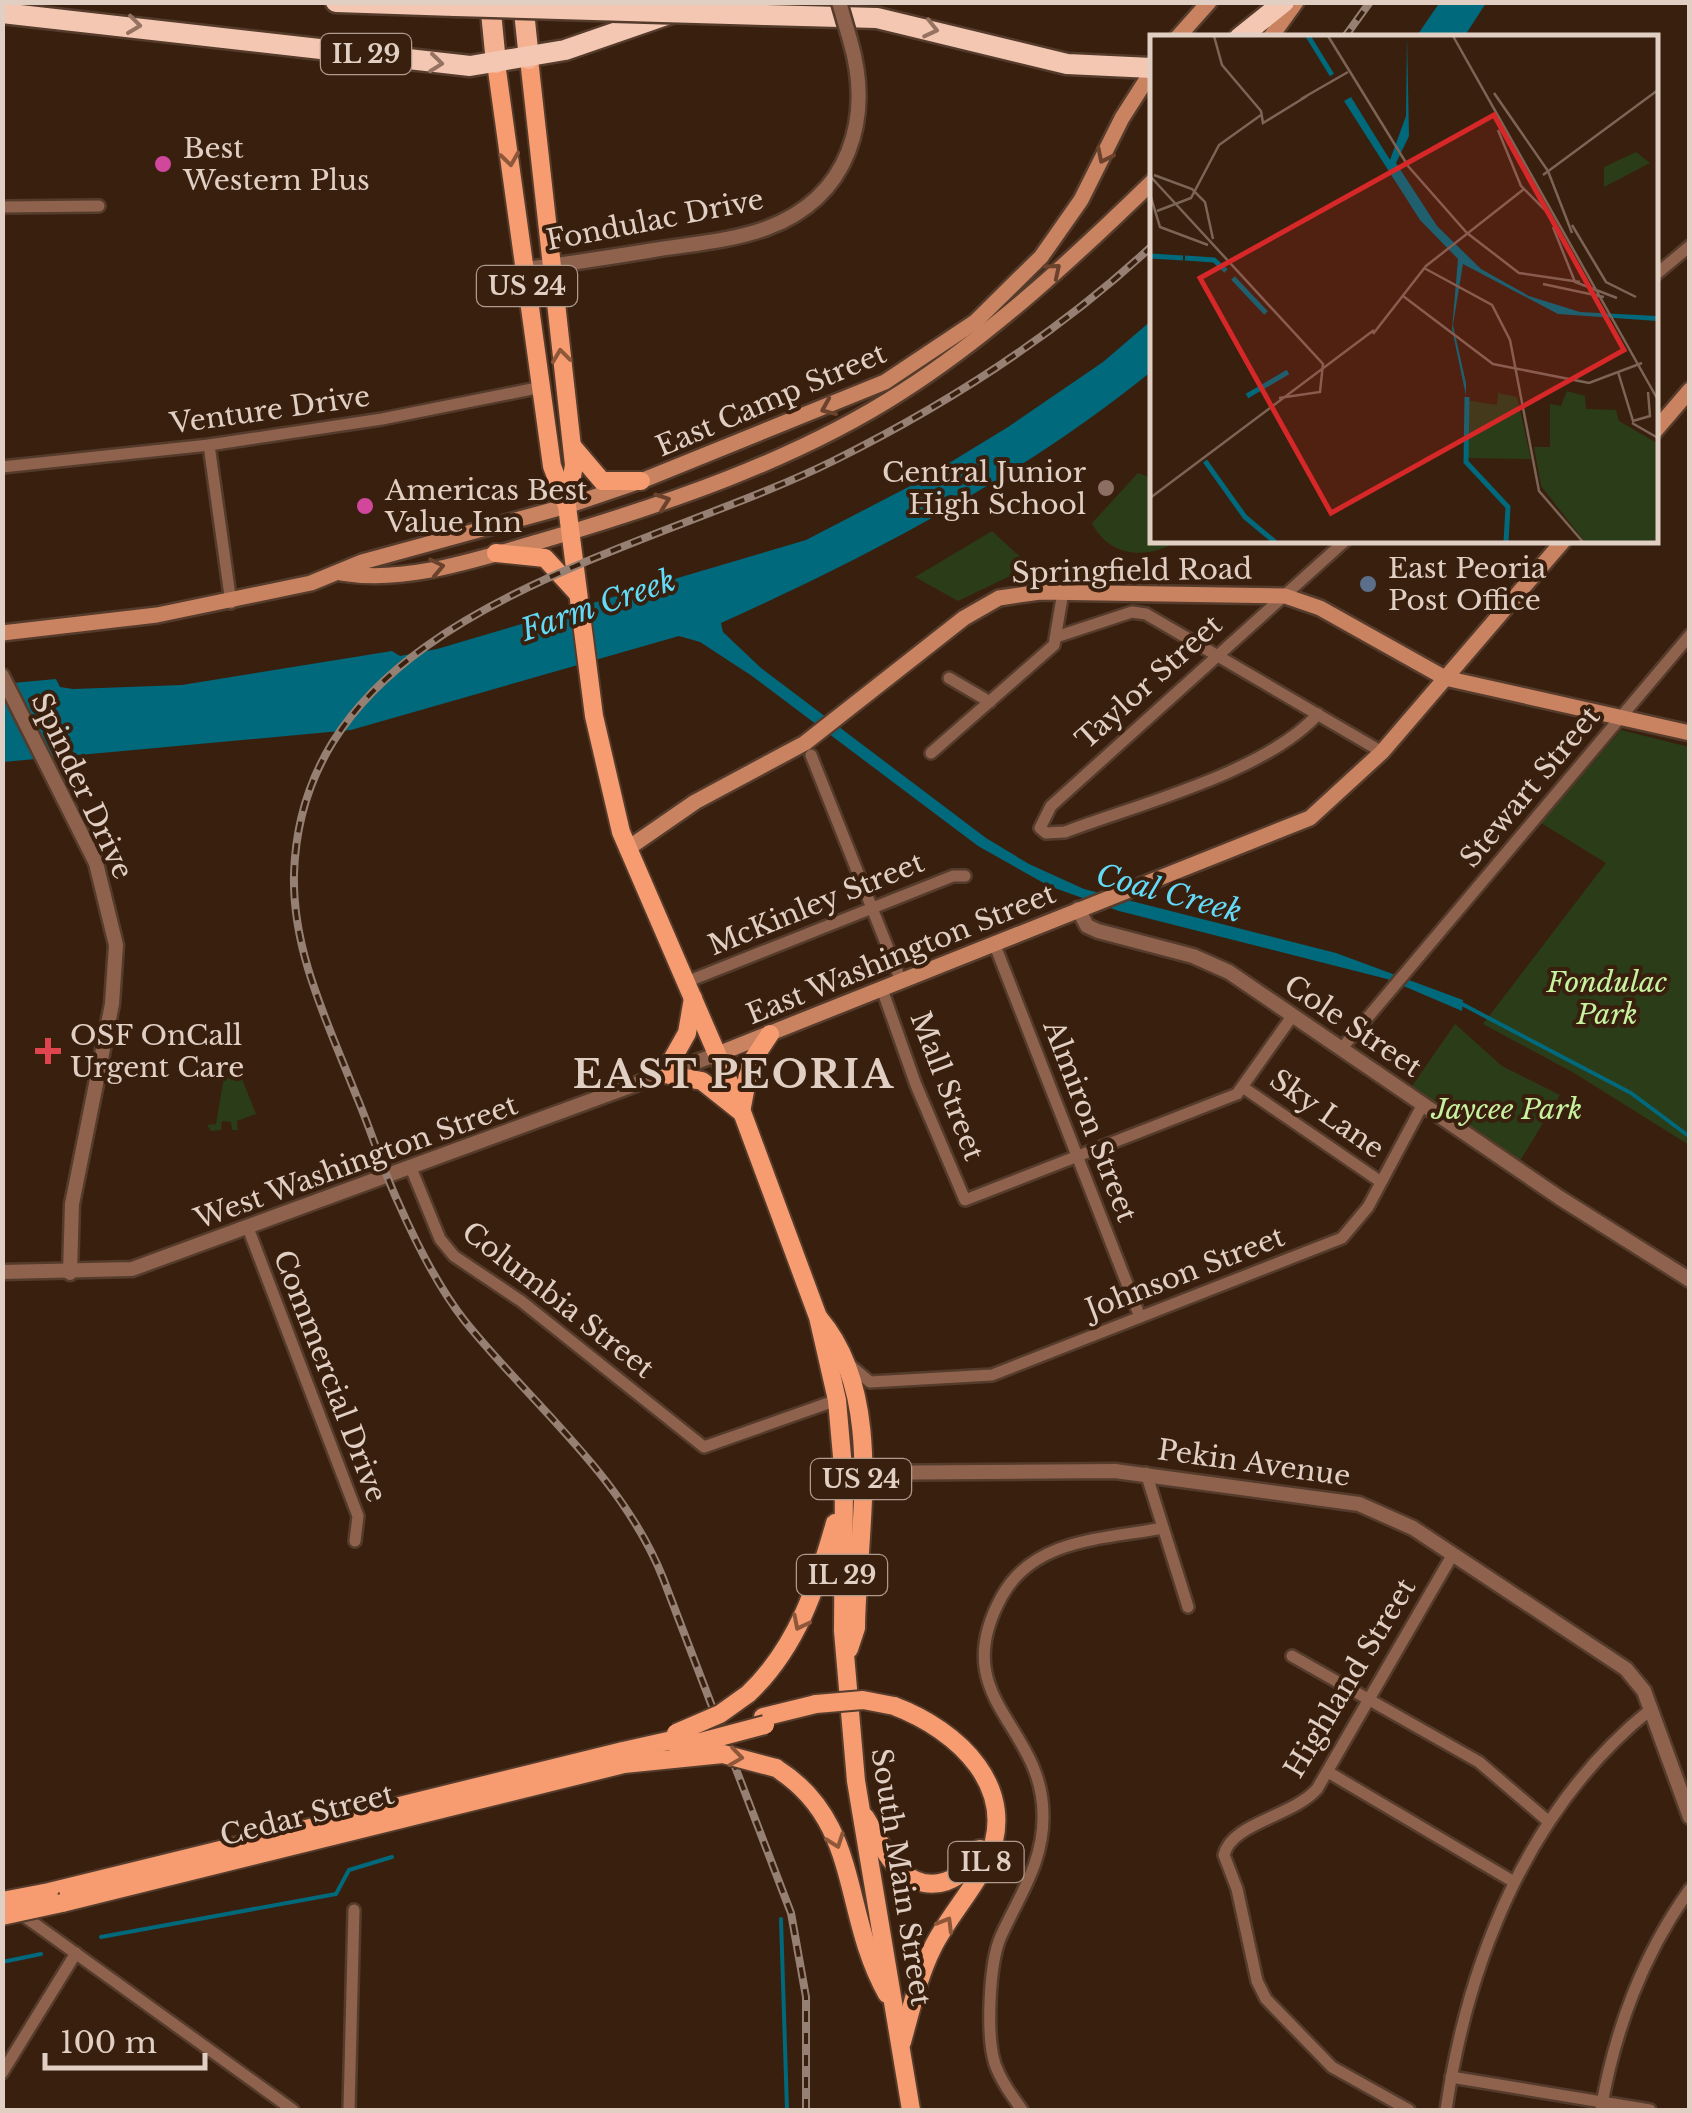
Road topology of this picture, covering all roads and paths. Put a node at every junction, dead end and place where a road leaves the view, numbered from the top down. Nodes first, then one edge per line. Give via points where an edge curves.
1 (336, 2) edge
2 (490, 2) edge
3 (523, 2) edge
4 (704, 2) edge
5 (839, 2) edge
6 (1209, 2) edge
7 (1284, 2) edge
8 (1296, 2) edge
9 (2, 13) edge
10 (1180, 35) edge
11 (1243, 35) edge
12 (1272, 35) edge
13 (529, 59) junction
14 (496, 63) junction
15 (1147, 69) edge
16 (1150, 184) edge
17 (99, 206) dead end
18 (2, 207) edge
19 (1690, 246) edge
20 (550, 266) junction
21 (525, 269) junction
22 (1657, 274) edge
23 (542, 387) junction
24 (1690, 390) edge
25 (1657, 428) edge
26 (209, 445) junction
27 (572, 445) junction
28 (2, 467) edge
29 (641, 481) junction
30 (567, 506) junction
31 (571, 532) junction
32 (1344, 542) edge
33 (1562, 542) edge
34 (496, 553) junction
35 (341, 573) junction
36 (1063, 592) junction
37 (579, 594) junction
38 (1282, 596) junction
39 (231, 603) junction
40 (2, 633) edge
41 (1690, 635) edge
42 (1059, 636) junction
43 (1216, 655) junction
44 (2, 676) edge
45 (948, 678) dead end
46 (1445, 678) junction
47 (990, 702) junction
48 (1318, 714) junction
49 (1622, 717) junction
50 (1690, 734) edge
51 (1382, 752) junction
52 (932, 753) dead end
53 (811, 755) dead end
54 (627, 849) junction
55 (965, 876) dead end
56 (1086, 906) junction
57 (872, 908) junction
58 (994, 943) junction
59 (901, 981) junction
60 (882, 989) junction
61 (689, 990) junction
62 (1293, 1016) junction
63 (770, 1034) junction
64 (1342, 1048) junction
65 (718, 1054) junction
66 (664, 1074) junction
67 (1244, 1088) junction
68 (1423, 1104) junction
69 (742, 1112) junction
70 (1076, 1157) junction
71 (411, 1168) junction
72 (1381, 1182) junction
73 (248, 1228) junction
74 (2, 1272) edge
75 (70, 1273) junction
76 (1690, 1280) edge
77 (1140, 1317) junction
78 (818, 1318) junction
79 (846, 1359) junction
80 (894, 1381) junction
81 (837, 1400) junction
82 (861, 1421) junction
83 (1146, 1472) junction
84 (853, 1474) junction
85 (842, 1498) junction
86 (1163, 1528) junction
87 (355, 1542) dead end
88 (1453, 1554) junction
89 (1188, 1607) dead end
90 (848, 1651) junction
91 (1292, 1656) dead end
92 (1368, 1699) junction
93 (1651, 1709) junction
94 (893, 1711) junction
95 (624, 1758) junction
96 (1328, 1772) junction
97 (861, 1810) junction
98 (1690, 1818) edge
99 (1549, 1822) junction
100 (1514, 1882) junction
101 (1690, 1889) edge
102 (55, 1897) junction
103 (2, 1901) edge
104 (354, 1910) dead end
105 (2, 1916) edge
106 (76, 1953) junction
107 (893, 2004) junction
108 (900, 2048) junction
109 (2, 2073) edge
110 (1451, 2077) junction
111 (1602, 2107) edge
112 (293, 2110) edge
113 (349, 2110) edge
114 (911, 2110) edge
115 (1022, 2110) edge
116 (1410, 2110) edge
117 (1446, 2110) edge
118 (1650, 2110) edge

1 -> 15 highway, bridge via 877,18 1067,64
2 - 14 highway, US 24
3 - 13 highway, US 24
4 - 13 highway
5 - 20 street, Fondulac Drive, bridge via 861,92 855,134 836,175 795,215 745,234
6 - 10 main road
7 - 11 highway
8 - 12 main road
9 -> 14 highway, IL 29 via 430,62
13 - 14 highway
13 - 20 main road, US 24
14 -> 21 main road, US 24
15 -> 29 main road, East Camp Street via 1058,236 962,332 885,382
31 -> 16 main road, East Camp Street via 738,472 896,396 955,354
17 - 18 street
19 - 22 street
20 - 21 street, Fondulac Drive
27 -> 20 main road, US 24
21 - 23 main road, US 24
23 - 26 street, Venture Drive via 382,420
23 - 30 main road, US 24 via 552,466
24 - 25 main road
26 - 28 street, Venture Drive
26 - 39 street
27 - 29 main road via 602,481
27 - 30 main road, US 24
29 - 30 main road, East Camp Street
30 - 31 main road, US 24
30 - 35 main road, East Camp Street
31 - 34 main road, East Camp Street
31 - 37 main road, US 24
32 - 38 street, Taylor Street
33 - 46 main road, East Washington Street
35 -> 34 main road, East Camp Street via 376,579
34 - 37 main road via 545,558
35 - 39 main road
36 - 38 main road, Springfield Road
36 - 42 street
36 - 54 main road, Springfield Road via 1014,594 982,606 822,731 695,802
37 - 54 main road, US 24 via 599,749
38 - 43 street, Taylor Street
38 - 46 main road, Springfield Road via 1312,604
39 - 40 main road
41 - 49 street, Stewart Street
42 - 43 street via 1140,612
42 - 47 street
43 - 48 street
43 - 48 street, Taylor Street via 1051,806 1040,828 1065,832 1220,774 1282,746
44 - 75 street, Spinder Drive via 107,894 117,967 72,1204
45 - 47 street
46 - 49 main road, Springfield Road
46 - 51 main road, East Washington Street
47 - 52 street
48 - 51 street
49 - 50 main road, Springfield Road
49 - 64 street, Stewart Street
51 - 56 main road, East Washington Street via 1310,818
53 - 57 street
54 - 61 main road, US 24
55 - 57 street, McKinley Street
56 - 58 main road, East Washington Street
56 - 62 street, Cole Street via 1088,926 1098,932 1216,964
57 - 59 street
57 - 61 street, McKinley Street
58 - 59 main road, East Washington Street
58 - 70 street, Almiron Street
59 - 60 main road, East Washington Street
60 - 63 main road, East Washington Street
60 - 70 street, Mall Street via 966,1200
61 - 65 main road, US 24
61 - 66 main road via 687,1033
62 - 64 street, Cole Street
62 - 67 street
63 - 65 main road, East Washington Street
63 - 69 main road via 750,1064
64 - 68 street, Cole Street
65 - 66 street, West Washington Street
65 - 69 main road, South Main Street / US 24
66 - 69 main road via 702,1081
66 - 71 street, West Washington Street
67 - 70 street
67 - 72 street, Sky Lane
68 - 72 street, Johnson Street
68 - 76 street, Cole Street
69 - 78 main road, South Main Street / US 24
70 - 77 street, Almiron Street
71 - 73 street, West Washington Street
71 - 81 street, Columbia Street via 440,1240 454,1256 704,1447
72 - 77 street, Johnson Street via 1342,1238
73 - 75 street, West Washington Street via 132,1269
73 - 87 street, Commercial Drive via 358,1516
74 - 75 street, West Washington Street
77 - 80 street, Johnson Street via 992,1375
78 - 79 main road, South Main Street / US 24
78 - 81 main road, South Main Street / US 24
79 - 80 street, Johnson Street via 867,1380
79 - 82 main road, South Main Street / US 24
80 - 82 street via 868,1392
81 - 84 main road, South Main Street / US 24
82 - 84 main road, South Main Street / US 24 via 865,1459
83 - 84 street, Pekin Avenue
83 - 86 street
83 - 88 street, Pekin Avenue via 1359,1504
84 - 85 main road, South Main Street / US 24
84 - 90 main road, South Main Street / US 24 via 856,1628
85 - 90 main road, South Main Street / IL 29
85 -> 95 main road, IL 8, bridge via 804,1616 776,1664 748,1694 708,1720
86 - 89 street
86 - 115 street via 1058,1548 1020,1570 999,1600 984,1649 994,1702 1023,1744 1044,1819 1038,1860 993,1962 992,2052
88 - 92 street, Highland Street
88 - 93 street, Pekin Avenue via 1618,1662 1639,1683
90 - 97 main road, South Main Street / US 24
91 - 92 street
92 - 96 street, Highland Street
92 - 99 street via 1479,1762
93 - 98 street, Pekin Avenue
93 - 99 street via 1596,1761
94 - 95 main road, IL 8, bridge via 817,1708
94 - 97 main road, IL 8 via 940,1739 968,1767 985,1804 982,1843 963,1874 942,1884 921,1882 899,1870
108 -> 94 main road, IL 8 via 931,1950 986,1863 996,1823 991,1788 966,1750 936,1725
95 - 102 main road, Cedar Street / IL 8
95 -> 107 main road, bridge via 723,1754 776,1768 814,1797 840,1849 867,1959
96 - 100 street
96 - 116 street, Highland Street via 1303,1802 1236,1833 1224,1860 1262,1994 1332,2066
97 - 107 main road, South Main Street / US 24
99 - 100 street
100 - 110 street via 1481,1962
101 - 111 street via 1644,1969
102 - 103 main road, Cedar Street / IL 8, bridge
102 - 105 main road, Cedar Street / IL 8, bridge
103 - 106 street
104 - 113 street
106 - 109 street
106 - 112 street
107 - 108 main road, South Main Street / US 24
108 - 114 main road, South Main Street / US 24
110 - 111 street
110 - 117 street
111 - 118 street

